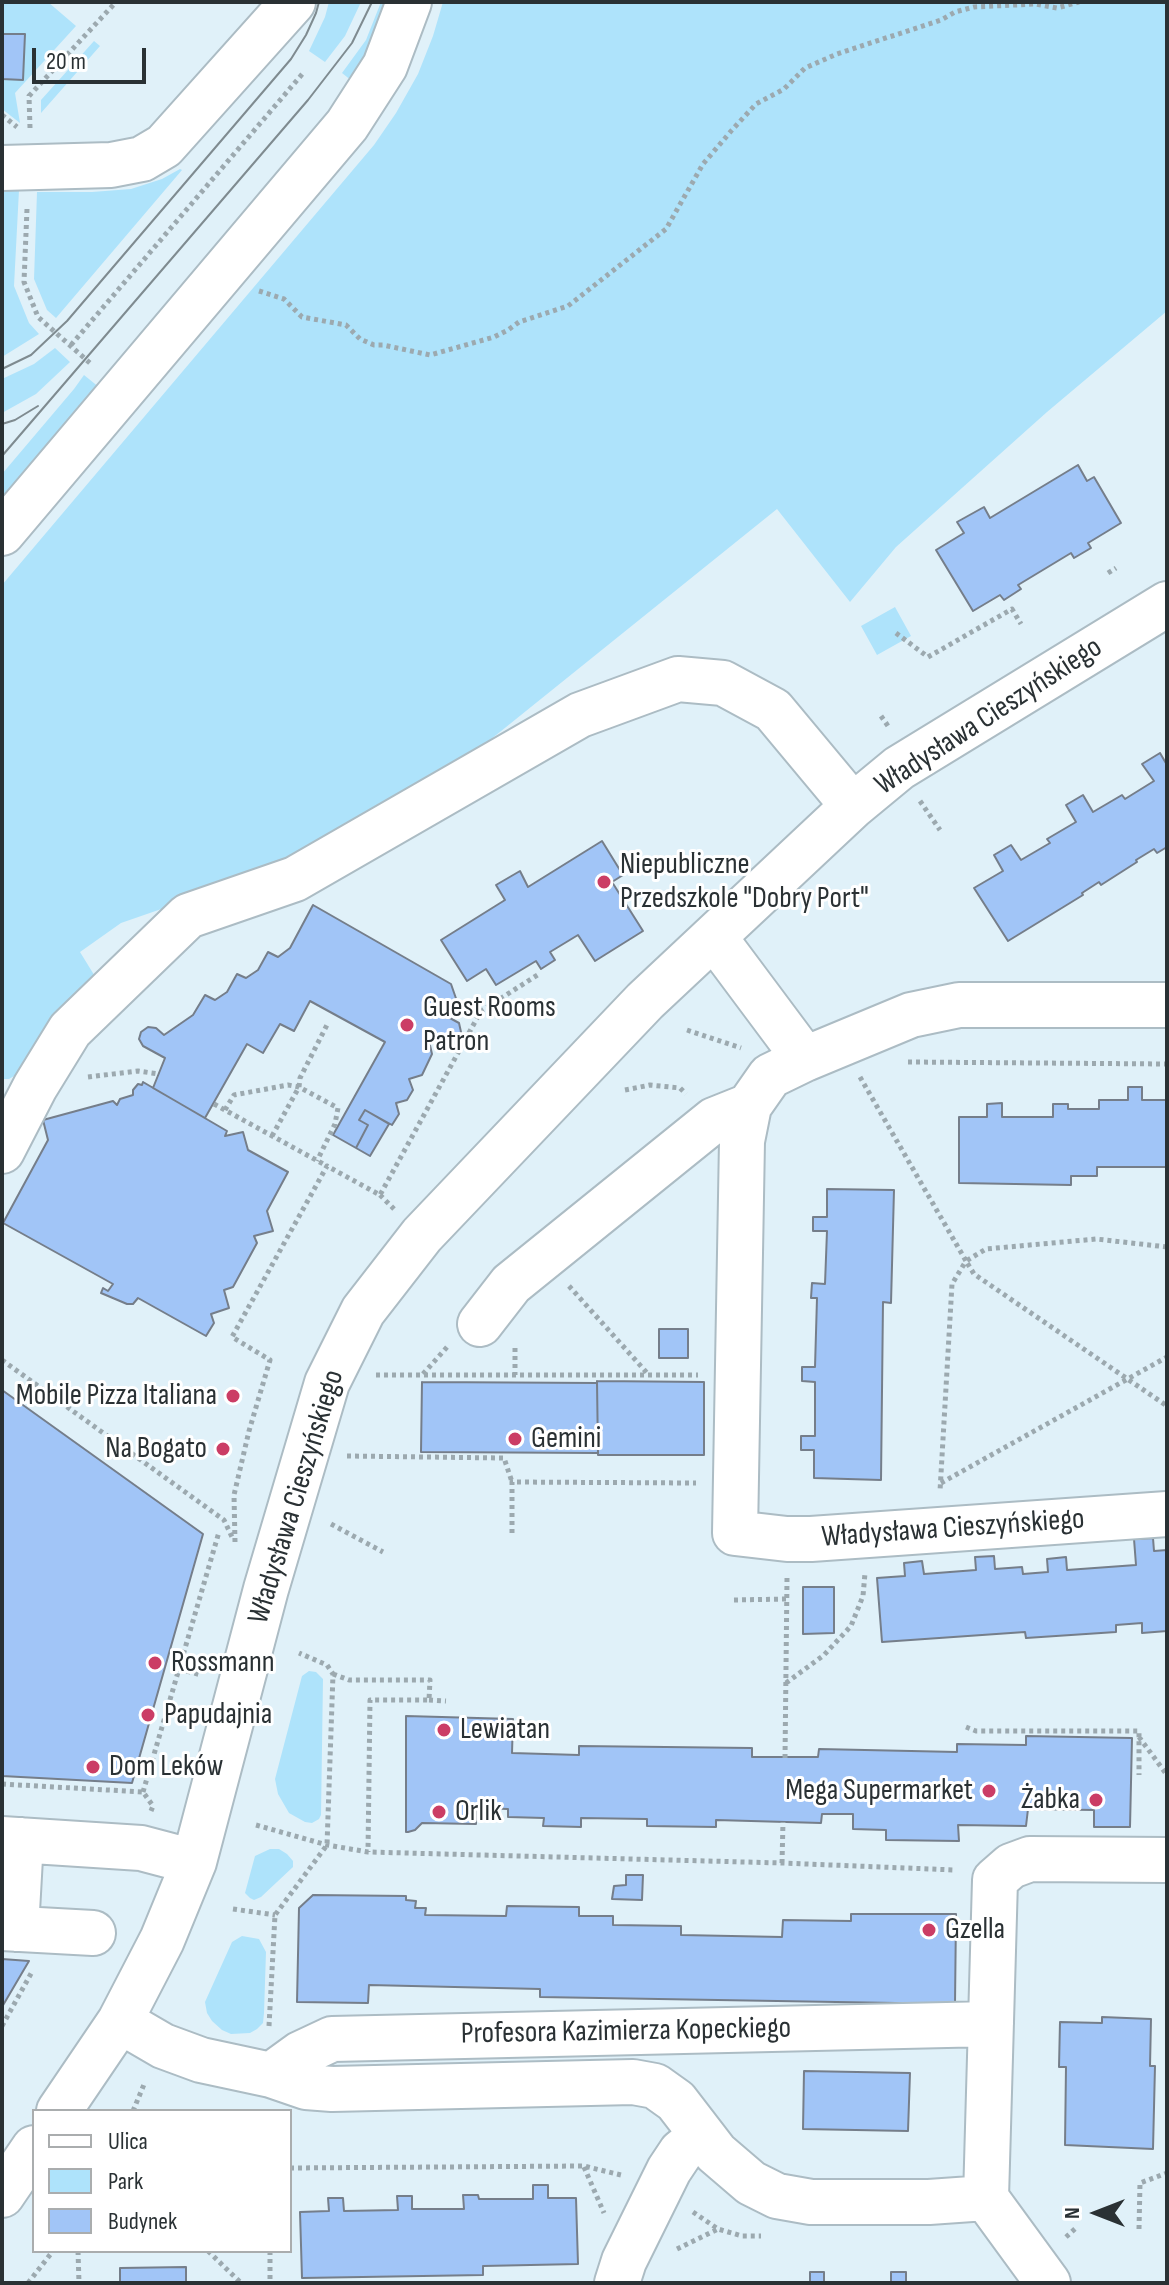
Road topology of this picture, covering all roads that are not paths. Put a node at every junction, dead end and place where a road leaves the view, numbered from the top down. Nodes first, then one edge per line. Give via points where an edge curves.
1 (293, 2) edge
2 (409, 2) edge
3 (16, 168) edge
4 (2, 533) edge
5 (1167, 604) edge
6 (853, 806) junction
7 (714, 937) junction
8 (1167, 1005) edge
9 (805, 1059) junction
10 (732, 1113) junction
11 (2, 1151) edge
12 (480, 1324) dead end
13 (1167, 1514) edge
14 (12, 1840) edge
15 (1167, 1860) edge
16 (194, 1862) junction
17 (9, 1928) edge
18 (93, 1933) dead end
19 (120, 2021) junction
20 (991, 2024) junction
21 (269, 2074) junction
22 (60, 2109) edge
23 (702, 2135) junction
24 (21, 2150) edge
25 (2, 2195) edge
26 (986, 2198) junction
27 (617, 2283) edge
28 (1048, 2283) edge

1 - 3 street via 164,146 142,159 111,165
2 - 4 street via 385,66 347,125
5 - 6 street, Władysława Cieszyńskiego via 899,768
6 - 7 street, Władysława Cieszyńskiego
6 - 11 street via 773,710 723,683 678,679 580,715 295,879 188,916 70,1030
7 - 9 street
7 - 16 street, Władysława Cieszyńskiego via 645,1001 422,1235 363,1311 327,1383
8 - 9 street, Władysława Cieszyńskiego via 959,1005 911,1015
9 - 10 street, Władysława Cieszyńskiego via 770,1076
10 - 12 street, Władysława Cieszyńskiego via 511,1284
10 - 13 street, Władysława Cieszyńskiego via 742,1141 735,1533 787,1539
14 - 16 street via 141,1848
14 - 17 street
15 - 20 street via 1030,1859 995,1880
16 - 19 street, Władysława Cieszyńskiego
17 - 18 street
19 - 21 street, Profesora Kazimierza Kopeckiego via 201,2060
19 - 22 street, Władysława Cieszyńskiego
20 - 21 street, Profesora Kazimierza Kopeckiego via 332,2039
20 - 26 street
21 - 23 street, Profesora Kazimierza Kopeckiego via 306,2087 332,2089 633,2082 655,2086 676,2101
23 - 26 street, Profesora Kazimierza Kopeckiego via 751,2183 777,2196 811,2202
23 - 27 street via 669,2170
24 - 25 street
26 - 28 street

